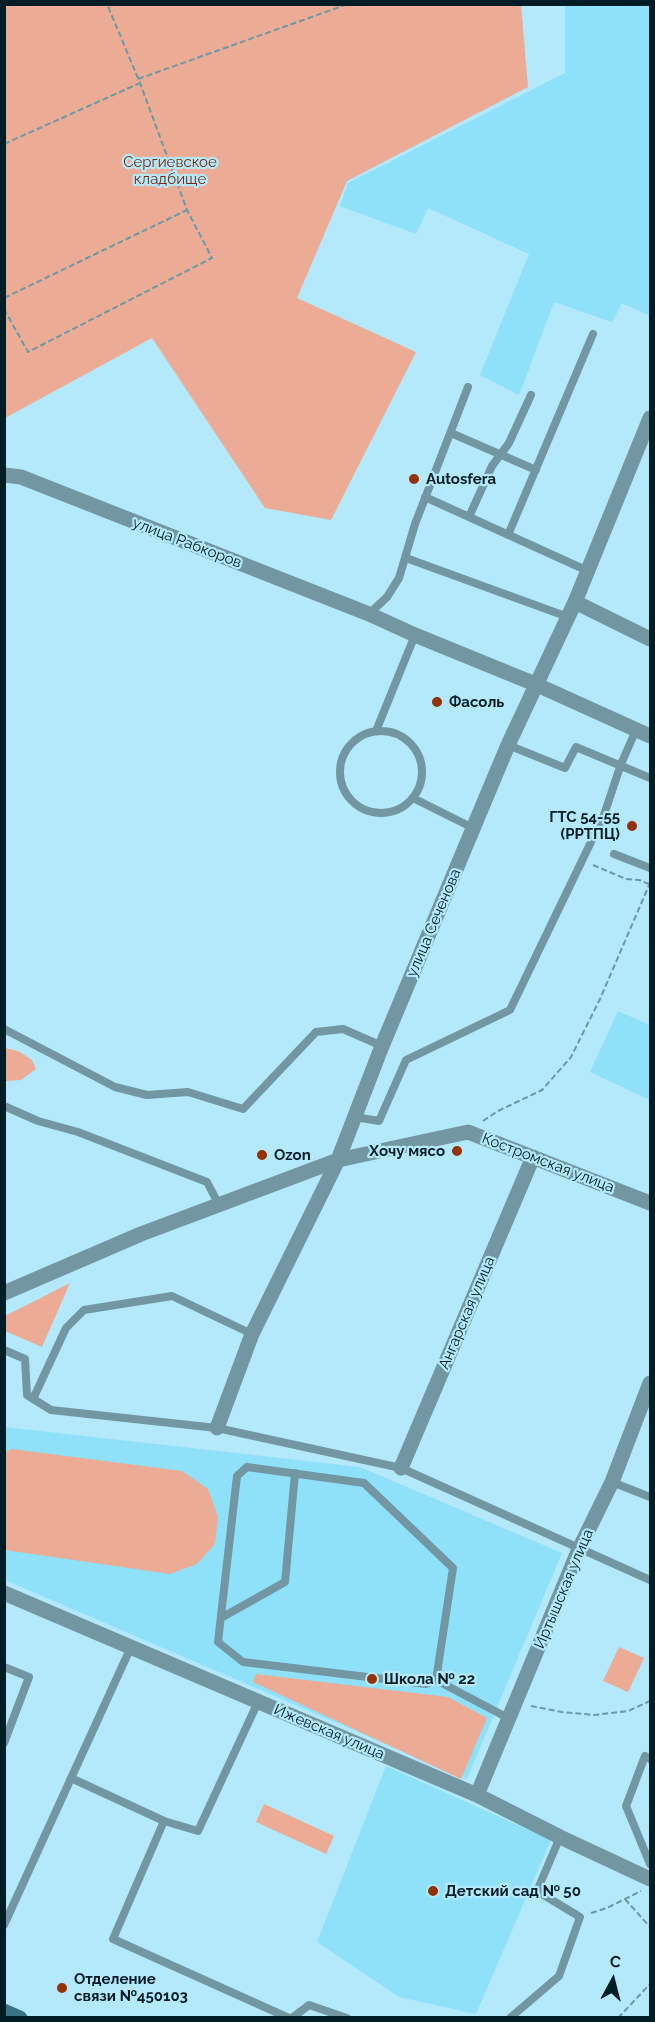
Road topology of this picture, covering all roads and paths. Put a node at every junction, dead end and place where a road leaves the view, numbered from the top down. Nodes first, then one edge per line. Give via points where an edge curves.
1 (107, 4) edge
2 (348, 4) edge
3 (138, 79) junction
4 (140, 84) junction
5 (4, 144) edge
6 (187, 210) junction
7 (4, 298) edge
8 (4, 309) edge
9 (593, 334) dead end
10 (468, 387) dead end
11 (531, 395) dead end
12 (651, 418) edge
13 (451, 433) junction
14 (500, 454) junction
15 (536, 471) junction
16 (4, 475) edge
17 (425, 497) junction
18 (469, 517) junction
19 (508, 535) junction
20 (406, 558) junction
21 (588, 571) junction
22 (575, 602) junction
23 (369, 614) junction
24 (568, 617) junction
25 (415, 635) junction
26 (651, 639) edge
27 (536, 684) junction
28 (376, 732) junction
29 (643, 733) edge
30 (508, 745) junction
31 (621, 764) junction
32 (651, 778) edge
33 (413, 798) junction
34 (473, 828) junction
35 (614, 854) dead end
36 (582, 860) junction
37 (651, 868) edge
38 (650, 884) edge
39 (4, 1029) edge
40 (382, 1046) junction
41 (4, 1106) edge
42 (355, 1117) junction
43 (468, 1132) junction
44 (533, 1157) junction
45 (338, 1160) junction
46 (218, 1203) junction
47 (651, 1203) edge
48 (4, 1293) edge
49 (252, 1334) junction
50 (4, 1350) edge
51 (651, 1383) edge
52 (33, 1399) junction
53 (217, 1428) junction
54 (401, 1468) junction
55 (295, 1473) junction
56 (612, 1482) junction
57 (651, 1497) edge
58 (579, 1549) junction
59 (651, 1580) edge
60 (4, 1593) edge
61 (221, 1618) junction
62 (131, 1647) junction
63 (4, 1667) edge
64 (436, 1680) junction
65 (651, 1701) edge
66 (258, 1702) junction
67 (517, 1703) junction
68 (510, 1719) junction
69 (4, 1743) edge
70 (651, 1759) edge
71 (71, 1778) junction
72 (477, 1795) junction
73 (164, 1821) junction
74 (560, 1837) junction
75 (651, 1864) edge
76 (646, 1885) edge
77 (625, 1899) junction
78 (580, 1917) junction
79 (4, 1926) edge
80 (651, 1927) edge
81 (651, 1984) edge
82 (4, 2011) edge
83 (20, 2018) edge
84 (291, 2018) edge
85 (347, 2018) edge
86 (510, 2018) edge
87 (618, 2018) edge

1 - 3 path
2 - 3 path
3 - 4 path
4 - 5 path
4 - 6 path
6 - 7 path
6 - 8 path via 212,258 28,352
9 - 15 lane
10 - 13 lane
11 - 14 lane
12 - 21 street, улица Сеченова
13 - 14 lane
13 - 17 lane
14 - 15 lane
14 - 18 lane
15 - 19 lane
16 - 23 street, улица Рабкоров via 21,477
17 - 18 lane
17 - 20 lane
18 - 19 lane
19 - 21 lane
20 - 23 lane via 387,597
20 - 24 lane
21 - 22 street, улица Сеченова
22 - 24 street, улица Сеченова
22 - 26 street
23 - 25 street, улица Рабкоров
24 - 27 street, улица Сеченова
25 - 27 street, улица Рабкоров
25 - 28 lane
27 - 29 street, улица Рабкоров
27 - 30 street, улица Сеченова
28 - 33 lane via 391,732 404,738 421,760 420,786
28 - 33 lane via 351,744 343,756 340,770 344,790 352,802 378,813 394,812
29 - 31 lane
30 - 31 lane via 565,768 576,747
30 - 34 street, улица Сеченова
31 - 32 lane
31 - 36 lane via 604,814
33 - 34 lane
34 - 40 street, улица Сеченова
35 - 37 lane
36 - 38 path via 626,879
36 - 42 lane via 510,1010 406,1060 379,1121
38 - 43 path via 571,1057 542,1090 498,1111
39 - 40 lane via 115,1087 147,1095 188,1092 243,1109 316,1032 343,1029
40 - 42 street, улица Сеченова
41 - 46 lane via 207,1182
42 - 45 street, улица Сеченова
43 - 44 street, Костромская улица
43 - 45 street, Костромская улица
44 - 47 street, Костромская улица
44 - 54 street, Ангарская улица
45 - 46 street, Костромская улица
45 - 49 street, улица Сеченова
46 - 48 street, Костромская улица
49 - 52 lane via 172,1296 84,1310 66,1328
49 - 53 street, улица Сеченова
50 - 52 lane via 25,1359 27,1395
51 - 56 street, Иртышская улица
52 - 53 lane via 51,1410
53 - 54 lane
54 - 58 lane
55 - 61 lane via 285,1582
55 - 61 lane via 247,1467 237,1476
55 - 64 lane via 364,1483 453,1568
56 - 57 lane
56 - 58 street, Иртышская улица
58 - 59 lane
58 - 67 street, Иртышская улица
60 - 62 street, Ижевская улица
61 - 64 lane via 218,1641 243,1662 426,1684
62 - 66 street, Ижевская улица
62 - 71 lane
63 - 69 lane via 29,1677
64 - 68 lane
65 - 67 path via 628,1711 594,1715
66 - 72 street, Ижевская улица
66 - 73 lane via 198,1831
67 - 68 street, Иртышская улица
68 - 72 street, Иртышская улица
70 - 75 lane via 645,1756 626,1806
71 - 73 lane
71 - 79 lane
72 - 74 street, Ижевская улица
73 - 84 lane via 113,1939
74 - 76 street, Ижевская улица
74 - 78 lane via 537,1891
76 - 77 path
77 - 78 path
77 - 80 path
78 - 86 lane via 559,1976
81 - 87 path
82 - 83 main road
84 - 85 lane via 309,2005

